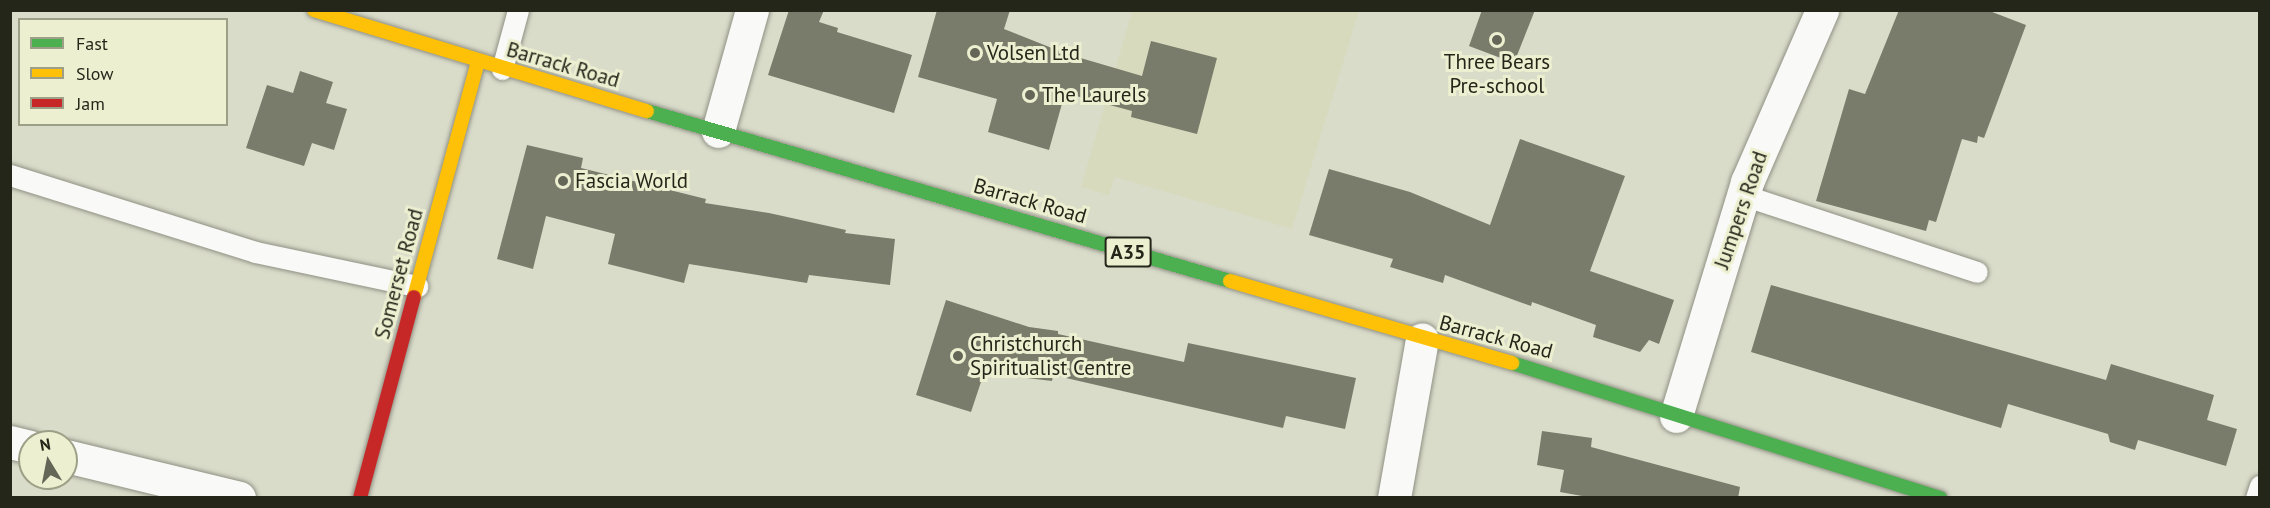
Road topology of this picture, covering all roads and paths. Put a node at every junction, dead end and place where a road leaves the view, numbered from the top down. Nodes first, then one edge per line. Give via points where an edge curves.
1 (314, 10) edge
2 (518, 10) edge
3 (753, 10) edge
4 (1822, 10) edge
5 (478, 62) junction
6 (502, 69) junction
7 (718, 131) junction
8 (10, 175) edge
9 (1743, 195) junction
10 (1977, 272) dead end
11 (417, 286) junction
12 (1422, 339) junction
13 (1676, 416) junction
14 (78, 459) edge
15 (2259, 486) edge
16 (239, 498) edge
17 (360, 498) edge
18 (1394, 498) edge
19 (1940, 498) edge
20 (2256, 498) edge

1 - 5 main road, Barrack Road / A35
2 - 6 lane
3 - 7 street
4 - 9 street, Jumpers Road
5 - 6 main road, Barrack Road / A35
5 - 11 main road, Somerset Road
6 - 7 main road, Barrack Road / A35
7 - 12 main road, Barrack Road / A35
8 - 11 lane via 255,252
9 - 10 lane
9 - 13 street, Jumpers Road
11 - 17 main road, Somerset Road
12 - 13 main road, Barrack Road / A35 via 1555,375
12 - 18 street
13 - 19 main road, Barrack Road / A35
14 - 16 street
15 - 20 lane

